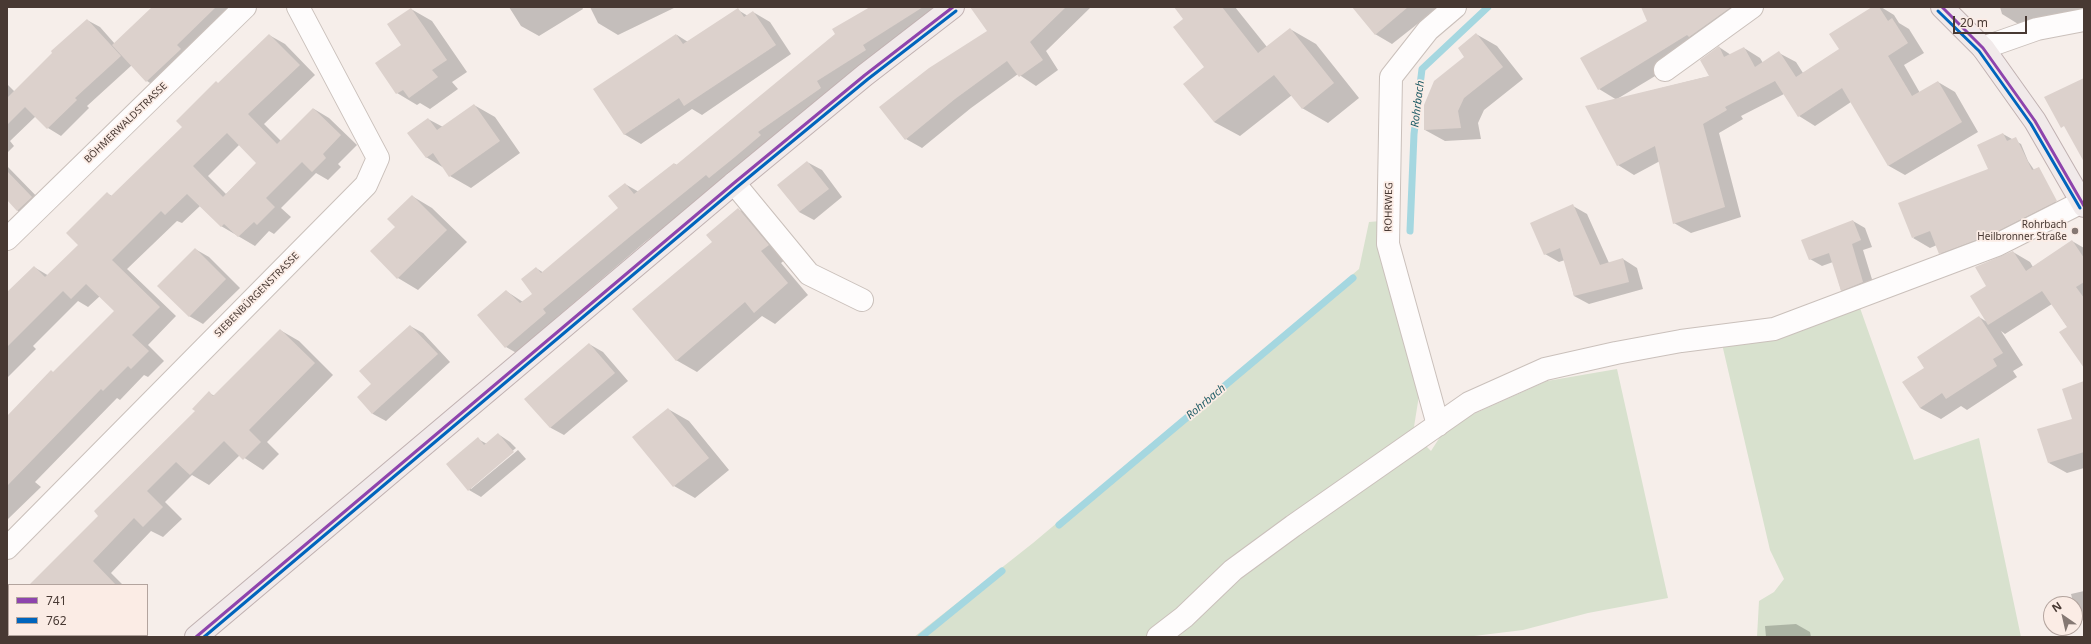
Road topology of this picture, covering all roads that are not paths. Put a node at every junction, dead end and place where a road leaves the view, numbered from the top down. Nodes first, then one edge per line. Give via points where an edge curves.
1 (245, 7) edge
2 (298, 7) edge
3 (953, 7) edge
4 (1455, 7) edge
5 (1752, 7) edge
6 (1942, 7) edge
7 (2084, 20) edge
8 (1983, 48) junction
9 (1665, 70) dead end
10 (734, 182) junction
11 (2083, 204) edge
12 (7, 239) edge
13 (862, 300) dead end
14 (1438, 425) junction
15 (7, 548) edge
16 (196, 637) edge
17 (1158, 637) edge

1 - 12 street, BÖHMERWALDSTRASSE
2 - 15 street, SIEBENBÜRGENSTRASSE via 378,158 366,185
3 - 10 main road via 865,74
4 - 14 street, ROHRWEG via 1428,30 1391,77 1388,244
5 - 9 street
6 - 8 main road
7 - 8 street via 2037,29
8 - 11 main road via 2035,122
10 - 13 street via 809,274
10 - 16 main road
11 - 14 street via 1997,245 1774,329 1616,352 1545,369 1469,403
14 - 17 street via 1233,570 1184,618

